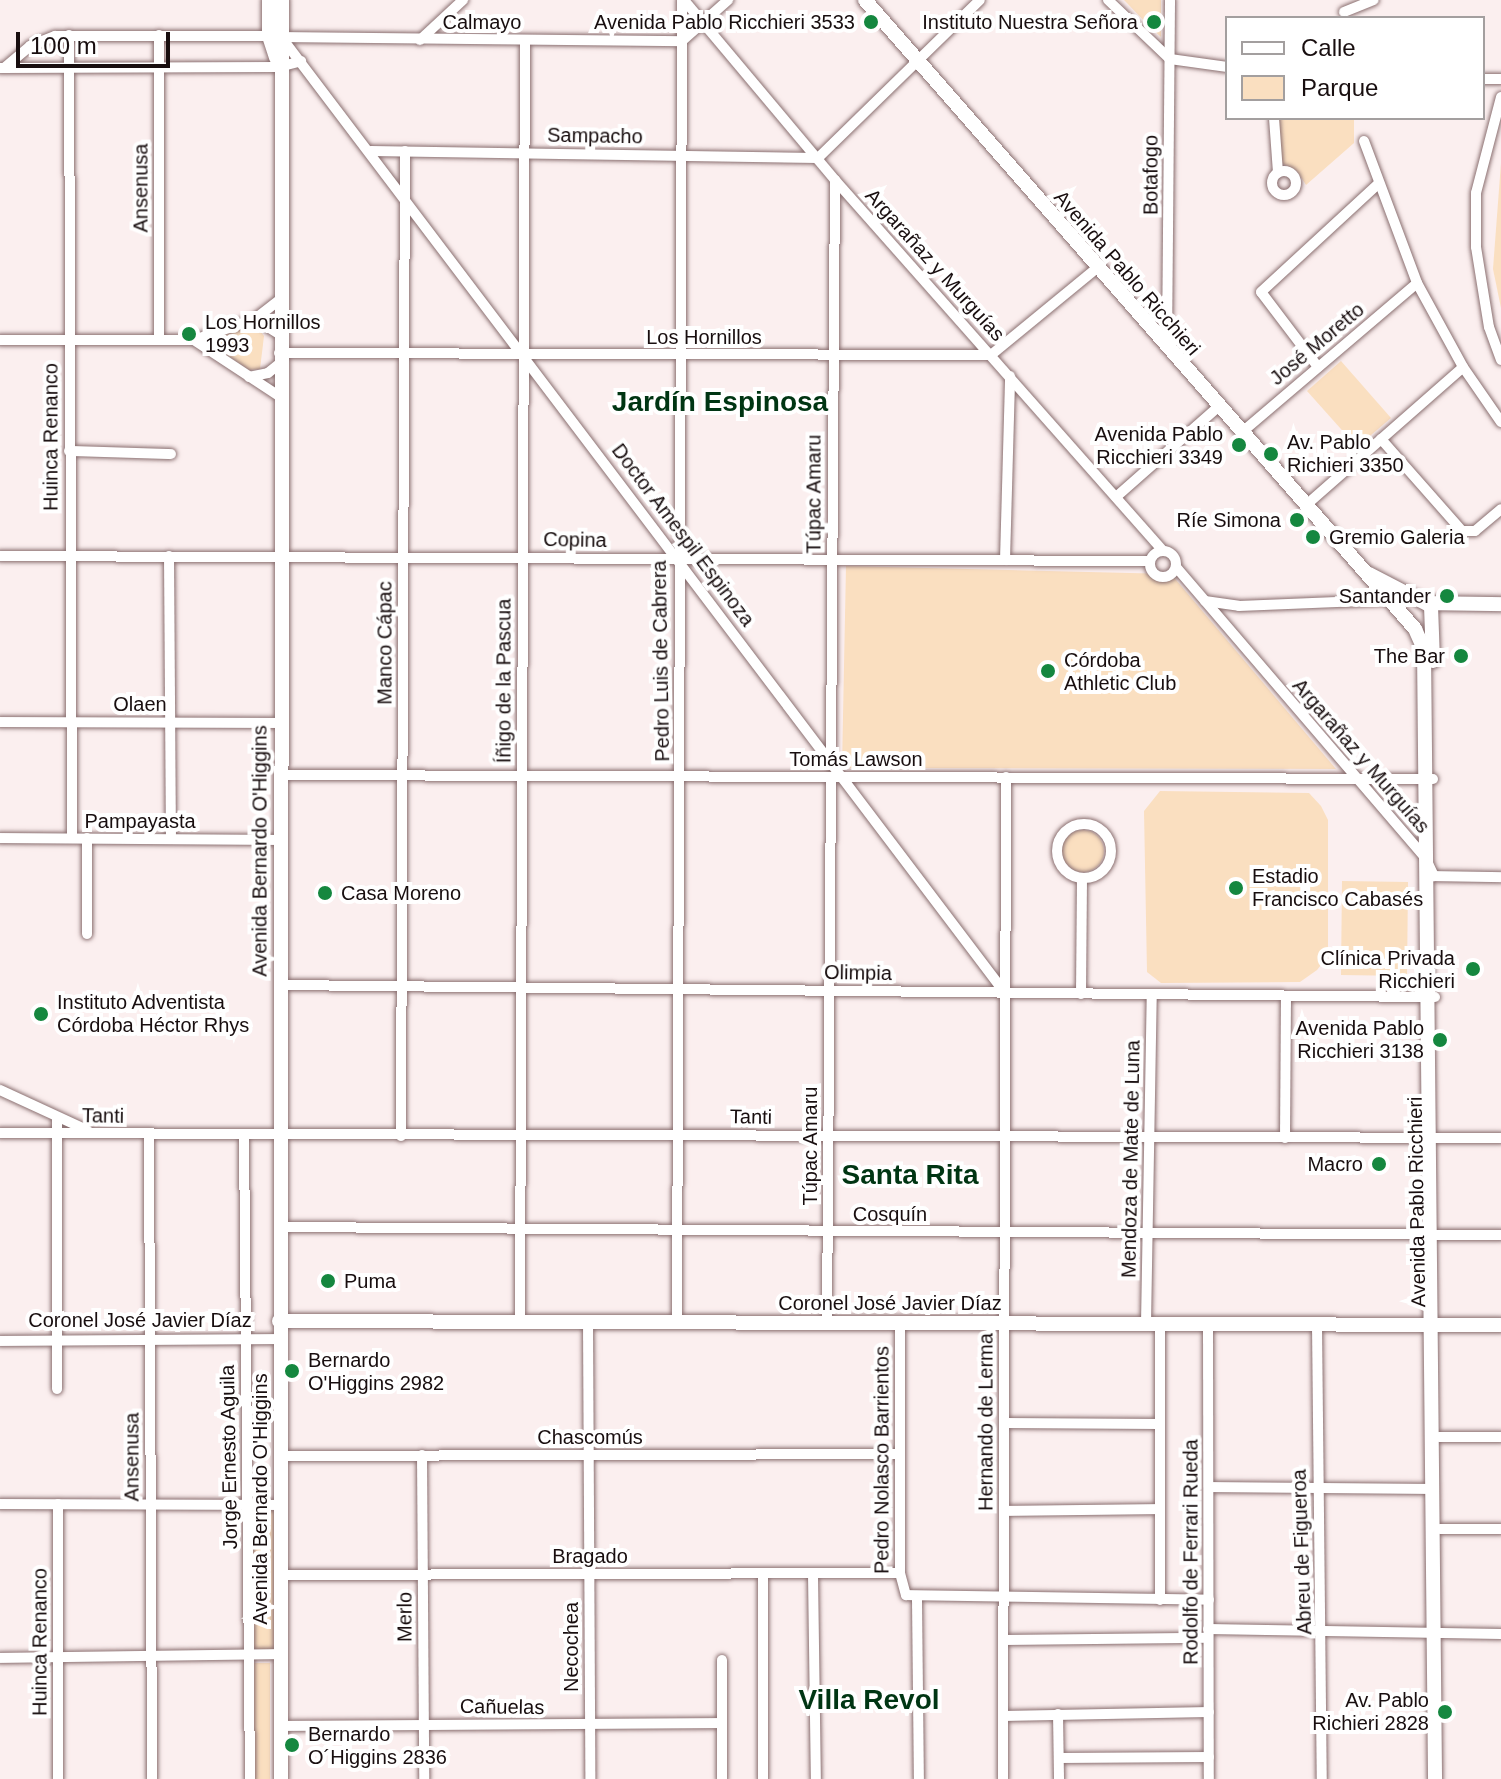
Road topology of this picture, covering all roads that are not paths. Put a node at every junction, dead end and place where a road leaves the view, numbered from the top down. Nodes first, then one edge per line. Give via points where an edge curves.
1 (269, 0) edge
2 (282, 0) edge
3 (463, 0) edge
4 (683, 0) edge
5 (728, 0) edge
6 (865, 0) edge
7 (980, 0) edge
8 (1108, 0) edge
9 (1170, 0) edge
10 (1338, 0) edge
11 (1374, 0) edge
12 (1345, 15) edge
13 (703, 24) junction
14 (69, 35) junction
15 (159, 35) junction
16 (276, 36) junction
17 (420, 40) junction
18 (525, 40) junction
19 (682, 41) junction
20 (1170, 59) junction
21 (301, 61) junction
22 (918, 61) junction
23 (159, 67) junction
24 (279, 67) junction
25 (1225, 67) edge
26 (2, 68) edge
27 (69, 68) junction
28 (1501, 97) edge
29 (1274, 120) edge
30 (1364, 141) dead end
31 (371, 151) junction
32 (405, 151) junction
33 (525, 153) junction
34 (682, 156) junction
35 (818, 158) junction
36 (1278, 173) dead end
37 (835, 180) junction
38 (1377, 185) junction
39 (406, 198) junction
40 (1097, 268) junction
41 (1417, 283) junction
42 (279, 300) junction
43 (255, 319) junction
44 (279, 334) junction
45 (0, 340) edge
46 (68, 340) junction
47 (159, 340) junction
48 (194, 340) junction
49 (1167, 350) junction
50 (405, 354) junction
51 (526, 354) junction
52 (683, 354) junction
53 (833, 355) junction
54 (991, 355) junction
55 (279, 359) junction
56 (1501, 360) edge
57 (1318, 367) junction
58 (1463, 367) junction
59 (1010, 376) junction
60 (249, 377) junction
61 (279, 396) junction
62 (1218, 407) junction
63 (1501, 422) edge
64 (1241, 433) junction
65 (1381, 439) junction
66 (69, 451) junction
67 (171, 454) dead end
68 (1116, 497) junction
69 (1305, 506) junction
70 (1501, 509) edge
71 (1163, 551) junction
72 (278, 555) junction
73 (0, 556) edge
74 (70, 556) junction
75 (169, 556) junction
76 (404, 556) junction
77 (523, 557) junction
78 (678, 559) junction
79 (832, 559) junction
80 (1005, 560) junction
81 (1150, 561) junction
82 (1176, 567) junction
83 (1362, 569) junction
84 (1386, 600) junction
85 (1205, 601) junction
86 (1423, 602) junction
87 (1501, 604) edge
88 (1239, 606) junction
89 (1501, 611) edge
90 (1220, 619) junction
91 (1433, 622) junction
92 (1410, 624) junction
93 (0, 722) edge
94 (71, 722) junction
95 (170, 722) junction
96 (279, 723) junction
97 (831, 761) junction
98 (279, 775) junction
99 (403, 776) junction
100 (522, 776) junction
101 (680, 776) junction
102 (1006, 777) junction
103 (837, 778) junction
104 (1356, 778) junction
105 (1429, 779) junction
106 (0, 838) edge
107 (72, 838) junction
108 (87, 838) junction
109 (171, 839) junction
110 (279, 840) junction
111 (1426, 859) junction
112 (1434, 876) junction
113 (1501, 877) edge
114 (1082, 878) junction
115 (87, 934) dead end
116 (280, 985) junction
117 (402, 986) junction
118 (521, 988) junction
119 (679, 990) junction
120 (829, 990) junction
121 (1005, 993) junction
122 (1081, 994) junction
123 (1152, 994) junction
124 (1286, 996) junction
125 (1431, 997) junction
126 (0, 1090) edge
127 (57, 1119) junction
128 (0, 1133) edge
129 (57, 1133) junction
130 (96, 1134) junction
131 (149, 1134) junction
132 (523, 1134) junction
133 (678, 1134) junction
134 (244, 1135) junction
135 (279, 1135) junction
136 (401, 1136) junction
137 (828, 1136) junction
138 (1005, 1136) junction
139 (1150, 1138) junction
140 (1285, 1138) junction
141 (1432, 1138) junction
142 (1501, 1138) edge
143 (279, 1227) junction
144 (520, 1231) junction
145 (678, 1231) junction
146 (828, 1232) junction
147 (1005, 1233) junction
148 (1149, 1234) junction
149 (1501, 1235) edge
150 (1433, 1236) junction
151 (279, 1321) junction
152 (520, 1322) junction
153 (588, 1322) junction
154 (677, 1322) junction
155 (827, 1323) junction
156 (900, 1323) junction
157 (1004, 1324) junction
158 (1153, 1324) junction
159 (1208, 1324) junction
160 (1317, 1324) junction
161 (1434, 1325) junction
162 (1501, 1325) edge
163 (280, 1339) junction
164 (150, 1340) junction
165 (246, 1340) junction
166 (0, 1341) edge
167 (58, 1341) junction
168 (57, 1389) dead end
169 (1004, 1423) junction
170 (1160, 1424) junction
171 (1439, 1437) junction
172 (1501, 1437) edge
173 (900, 1454) junction
174 (422, 1455) junction
175 (588, 1455) junction
176 (280, 1456) junction
177 (1209, 1487) junction
178 (1318, 1488) junction
179 (1431, 1489) junction
180 (0, 1504) edge
181 (58, 1504) junction
182 (150, 1504) junction
183 (247, 1505) junction
184 (280, 1505) junction
185 (1160, 1509) junction
186 (1004, 1511) junction
187 (1440, 1529) junction
188 (1501, 1529) edge
189 (900, 1573) junction
190 (589, 1574) junction
191 (763, 1574) junction
192 (813, 1574) junction
193 (281, 1575) junction
194 (423, 1575) junction
195 (917, 1599) junction
196 (1004, 1599) junction
197 (1160, 1600) junction
198 (1209, 1600) junction
199 (1323, 1631) junction
200 (1208, 1633) junction
201 (1437, 1634) junction
202 (1501, 1634) edge
203 (1004, 1640) junction
204 (281, 1654) junction
205 (249, 1655) junction
206 (151, 1656) junction
207 (58, 1657) junction
208 (0, 1658) edge
209 (722, 1660) dead end
210 (1209, 1712) junction
211 (1058, 1714) junction
212 (1003, 1716) junction
213 (722, 1723) junction
214 (424, 1724) junction
215 (281, 1726) junction
216 (590, 1726) junction
217 (1209, 1757) junction
218 (1059, 1758) junction
219 (58, 1779) edge
220 (152, 1779) edge
221 (250, 1779) edge
222 (281, 1779) edge
223 (424, 1779) edge
224 (590, 1779) edge
225 (722, 1779) edge
226 (763, 1779) edge
227 (816, 1779) edge
228 (919, 1779) edge
229 (1003, 1779) edge
230 (1059, 1779) edge
231 (1209, 1779) edge
232 (1322, 1779) edge
233 (1435, 1779) edge
234 (1442, 1779) edge

1 - 16 main road, Avenida Bernardo O'Higgins
2 - 16 main road, Avenida Bernardo O'Higgins
3 - 17 street
4 - 13 street, Argarañaz y Murguías
4 - 19 street, Pedro Luis de Cabrera
5 - 13 street
6 - 22 main road, Avenida Pablo Ricchieri
7 - 22 street
8 - 20 street
9 - 20 street, Botafogo
10 - 12 street
11 - 12 street
13 - 19 street
13 - 35 street, Argarañaz y Murguías
14 - 15 street, Calmayo
14 - 26 street, Calmayo via 30,46
14 - 27 street, Huinca Renanco
15 - 16 street, Calmayo
15 - 23 street, Ansenusa
16 - 17 street, Calmayo
16 - 21 street, Doctor Amespil Espinoza
16 - 24 main road, Avenida Bernardo O'Higgins
17 - 18 street, Calmayo
18 - 19 street, Calmayo
18 - 33 street, Íñigo de la Pascua
19 - 34 street, Pedro Luis de Cabrera
20 - 25 street
20 - 49 street, Botafogo
21 - 24 street
21 - 31 street, Doctor Amespil Espinoza
22 - 35 street
22 - 40 main road, Avenida Pablo Ricchieri
23 - 24 street, Calmayo
23 - 27 street, Calmayo
23 - 47 street, Ansenusa
24 - 42 main road, Avenida Bernardo O'Higgins
26 - 27 street, Calmayo
27 - 46 street, Huinca Renanco
28 - 56 street via 1476,193 1476,247 1489,327
29 - 36 street
30 - 38 street
31 - 32 street, Sampacho
31 - 39 street, Doctor Amespil Espinoza
32 - 33 street, Sampacho
32 - 39 street, Manco Cápac
33 - 34 street, Sampacho
33 - 51 street, Íñigo de la Pascua
34 - 35 street, Sampacho
34 - 52 street, Pedro Luis de Cabrera
35 - 37 street, Argarañaz y Murguías
37 - 53 street, Túpac Amaru
37 - 54 street, Argarañaz y Murguías
38 - 41 street
38 - 57 street via 1267,283 1262,298
39 - 50 street, Manco Cápac
39 - 51 street, Doctor Amespil Espinoza
40 - 49 main road, Avenida Pablo Ricchieri
40 - 54 street
41 - 57 street, José Moretto
41 - 58 street
42 - 43 street
42 - 44 main road, Avenida Bernardo O'Higgins
43 - 44 street
43 - 48 street
44 - 55 main road, Avenida Bernardo O'Higgins
45 - 46 street
46 - 47 street
46 - 66 street, Huinca Renanco
47 - 48 street
48 - 60 street
49 - 62 main road, Avenida Pablo Ricchieri
50 - 51 street, Los Hornillos
50 - 55 street, Los Hornillos
50 - 76 street, Manco Cápac
51 - 52 street, Los Hornillos
51 - 77 street, Íñigo de la Pascua
51 - 78 street, Doctor Amespil Espinoza
52 - 53 street, Los Hornillos
52 - 78 street, Pedro Luis de Cabrera
53 - 54 street, Los Hornillos
53 - 79 street, Túpac Amaru
54 - 59 street, Argarañaz y Murguías
55 - 60 street, Los Hornillos via 268,373
55 - 61 main road, Avenida Bernardo O'Higgins
57 - 64 street, José Moretto
58 - 63 street
58 - 65 street
59 - 68 street, Argarañaz y Murguías
59 - 80 street
60 - 61 street
61 - 72 main road, Avenida Bernardo O'Higgins
62 - 64 main road, Avenida Pablo Ricchieri
62 - 68 street
64 - 69 main road, Avenida Pablo Ricchieri
65 - 69 street
65 - 70 street via 1469,534
66 - 67 street
66 - 74 street, Huinca Renanco
68 - 71 street, Argarañaz y Murguías
69 - 83 main road, Avenida Pablo Ricchieri
71 - 81 street
71 - 82 street, Argarañaz y Murguías via 1173,556
72 - 75 street, Copina
72 - 76 street, Copina
72 - 96 main road, Avenida Bernardo O'Higgins
73 - 74 street, Copina
74 - 75 street, Copina
74 - 94 street, Huinca Renanco
75 - 95 street
76 - 77 street, Copina
76 - 99 street, Manco Cápac
77 - 78 street, Copina
77 - 100 street, Íñigo de la Pascua
78 - 79 street, Copina
78 - 97 street, Doctor Amespil Espinoza
78 - 101 street, Pedro Luis de Cabrera
79 - 80 street, Copina
79 - 97 street, Túpac Amaru
80 - 81 street, Copina
81 - 82 street, Copina via 1160,577
82 - 85 street, Argarañaz y Murguías
83 - 84 main road, Avenida Pablo Ricchieri
83 - 86 main road, Avenida Pablo Ricchieri
84 - 88 street
84 - 92 main road, Avenida Pablo Ricchieri
85 - 88 street
85 - 90 street, Argarañaz y Murguías
86 - 87 main road
86 - 91 main road
86 - 92 main road via 1409,605
88 - 90 street
89 - 91 main road via 1449,611
90 - 104 street, Argarañaz y Murguías
91 - 92 main road
91 - 105 main road, Avenida Pablo Ricchieri
92 - 105 main road, Avenida Pablo Ricchieri via 1424,649
93 - 94 street, Olaen
94 - 95 street, Olaen
94 - 107 street, Huinca Renanco
95 - 96 street, Olaen
95 - 109 street
96 - 98 main road, Avenida Bernardo O'Higgins
97 - 103 street, Doctor Amespil Espinoza
98 - 99 street, Tomás Lawson
98 - 110 main road, Avenida Bernardo O'Higgins
99 - 100 street, Tomás Lawson
99 - 117 street, Manco Cápac
100 - 101 street, Tomás Lawson
100 - 118 street, Íñigo de la Pascua
101 - 103 street, Tomás Lawson
101 - 119 street, Pedro Luis de Cabrera
102 - 103 street, Tomás Lawson
102 - 104 street, Tomás Lawson
102 - 121 street, Hernando de Lerma
103 - 120 street, Túpac Amaru
103 - 121 street, Doctor Amespil Espinoza
104 - 105 street, Tomás Lawson
104 - 111 street, Argarañaz y Murguías
105 - 111 main road, Avenida Pablo Ricchieri
105 - 112 main road, Avenida Pablo Ricchieri
106 - 107 street, Pampayasta
107 - 108 street, Pampayasta
108 - 109 street, Pampayasta
108 - 115 street
109 - 110 street, Pampayasta
110 - 116 main road, Avenida Bernardo O'Higgins
111 - 112 street, Argarañaz y Murguías
111 - 125 main road, Avenida Pablo Ricchieri
112 - 113 street
112 - 125 main road, Avenida Pablo Ricchieri
114 - 114 street via 1066,872 1056,849 1069,828 1086,824 1103,832 1111,848 1106,867
114 - 122 street
116 - 117 street, Olimpia
116 - 135 main road, Avenida Bernardo O'Higgins
117 - 118 street, Olimpia
117 - 136 street, Manco Cápac
118 - 119 street, Olimpia
118 - 132 street, Íñigo de la Pascua
119 - 120 street, Olimpia
119 - 133 street, Pedro Luis de Cabrera
120 - 121 street, Olimpia
120 - 137 street, Túpac Amaru
121 - 122 street, Olimpia
121 - 138 street, Hernando de Lerma
122 - 123 street, Olimpia
123 - 124 street, Olimpia
123 - 139 street, Mendoza de Mate de Luna
124 - 125 street, Olimpia
124 - 140 street
125 - 141 main road, Avenida Pablo Ricchieri
126 - 127 street
127 - 129 street
127 - 130 street
128 - 129 street, Tanti
129 - 130 street, Tanti
129 - 167 street
130 - 131 street, Tanti
131 - 134 street, Tanti
131 - 164 street, Ansenusa
132 - 133 street, Tanti
132 - 136 street, Tanti
132 - 144 street, Íñigo de la Pascua
133 - 137 street, Tanti
133 - 145 street, Pedro Luis de Cabrera
134 - 135 street, Tanti
134 - 165 street, Jorge Ernesto Aguila
135 - 136 street, Tanti
135 - 143 main road, Avenida Bernardo O'Higgins
137 - 138 street, Tanti
137 - 146 street, Túpac Amaru
138 - 139 street, Tanti
138 - 147 street, Hernando de Lerma
139 - 140 street, Tanti
139 - 148 street, Mendoza de Mate de Luna
140 - 141 street, Tanti
141 - 142 street, Tanti
141 - 150 main road, Avenida Pablo Ricchieri
143 - 144 street, Cosquín
143 - 151 main road, Avenida Bernardo O'Higgins
144 - 145 street, Cosquín
144 - 152 street, Íñigo de la Pascua
145 - 146 street, Cosquín
145 - 154 street, Pedro Luis de Cabrera
146 - 147 street, Cosquín
146 - 155 street, Túpac Amaru
147 - 148 street, Cosquín
147 - 157 street, Hernando de Lerma
148 - 150 street, Cosquín
148 - 158 street, Mendoza de Mate de Luna
149 - 150 street, Cosquín
150 - 161 main road, Avenida Pablo Ricchieri
151 - 152 main road, Coronel José Javier Díaz
151 - 163 main road, Avenida Bernardo O'Higgins
152 - 153 main road, Coronel José Javier Díaz
153 - 154 main road, Coronel José Javier Díaz
153 - 175 street, Necochea
154 - 155 main road, Coronel José Javier Díaz
155 - 156 main road, Coronel José Javier Díaz
156 - 157 main road, Coronel José Javier Díaz
156 - 173 street, Pedro Nolasco Barrientos
157 - 158 main road, Coronel José Javier Díaz
157 - 169 street, Hernando de Lerma
158 - 159 main road, Coronel José Javier Díaz
158 - 170 street, Mendoza de Mate de Luna
159 - 160 main road, Coronel José Javier Díaz
159 - 177 street, Rodolfo de Ferrari Rueda
160 - 161 main road, Coronel José Javier Díaz
160 - 178 street, Abreu de Figueroa
161 - 162 main road, Coronel José Javier Díaz
161 - 171 main road, Avenida Pablo Ricchieri
161 - 179 main road, Avenida Pablo Ricchieri
163 - 165 street, Coronel José Javier Díaz
163 - 176 main road, Avenida Bernardo O'Higgins
164 - 165 street, Coronel José Javier Díaz
164 - 167 street, Coronel José Javier Díaz
164 - 182 street, Ansenusa
165 - 183 street, Jorge Ernesto Aguila
166 - 167 street, Coronel José Javier Díaz
167 - 168 street
169 - 170 street
169 - 186 street, Hernando de Lerma
170 - 185 street, Mendoza de Mate de Luna
171 - 172 street
171 - 187 main road, Avenida Pablo Ricchieri
173 - 175 street, Chascomús
173 - 189 street, Pedro Nolasco Barrientos
174 - 175 street, Chascomús
174 - 176 street, Chascomús
174 - 194 street, Merlo
175 - 190 street, Necochea
176 - 184 main road, Avenida Bernardo O'Higgins
177 - 178 street
177 - 198 street, Rodolfo de Ferrari Rueda
178 - 179 street
178 - 199 street, Abreu de Figueroa
179 - 201 main road, Avenida Pablo Ricchieri
180 - 181 street
181 - 182 street
181 - 207 street, Huinca Renanco
182 - 183 street
182 - 206 street, Ansenusa
183 - 184 street
183 - 205 street, Jorge Ernesto Aguila
184 - 193 main road, Avenida Bernardo O'Higgins
185 - 186 street
185 - 197 street, Mendoza de Mate de Luna
186 - 196 street, Hernando de Lerma
187 - 188 street
187 - 201 main road, Avenida Pablo Ricchieri
189 - 192 street, Bragado
189 - 195 street, Pedro Nolasco Barrientos via 901,1589
190 - 191 street, Bragado
190 - 194 street, Bragado
190 - 216 street, Necochea
191 - 192 street, Bragado
191 - 226 street
192 - 227 street
193 - 194 street, Bragado
193 - 204 main road, Avenida Bernardo O'Higgins
194 - 214 street, Merlo
195 - 196 street
195 - 228 street
196 - 197 street
196 - 203 street, Hernando de Lerma
197 - 198 street
198 - 200 street, Rodolfo de Ferrari Rueda
199 - 200 street
199 - 201 street
199 - 232 street, Abreu de Figueroa
200 - 203 street
200 - 210 street, Rodolfo de Ferrari Rueda
201 - 202 street
201 - 233 main road, Avenida Pablo Ricchieri
201 - 234 main road, Avenida Pablo Ricchieri
203 - 212 street, Hernando de Lerma
204 - 205 street
204 - 215 main road, Avenida Bernardo O'Higgins
205 - 206 street
205 - 221 street, Jorge Ernesto Aguila
206 - 207 street
206 - 220 street, Ansenusa
207 - 208 street
207 - 219 street, Huinca Renanco
209 - 213 street
210 - 211 street
210 - 217 street, Rodolfo de Ferrari Rueda
211 - 212 street
211 - 218 street
212 - 229 street, Hernando de Lerma
213 - 216 street, Cañuelas
213 - 225 street
214 - 215 street, Cañuelas
214 - 216 street, Cañuelas
214 - 223 street, Merlo
215 - 222 main road, Avenida Bernardo O'Higgins
216 - 224 street, Necochea
217 - 218 street
217 - 231 street, Rodolfo de Ferrari Rueda
218 - 230 street

